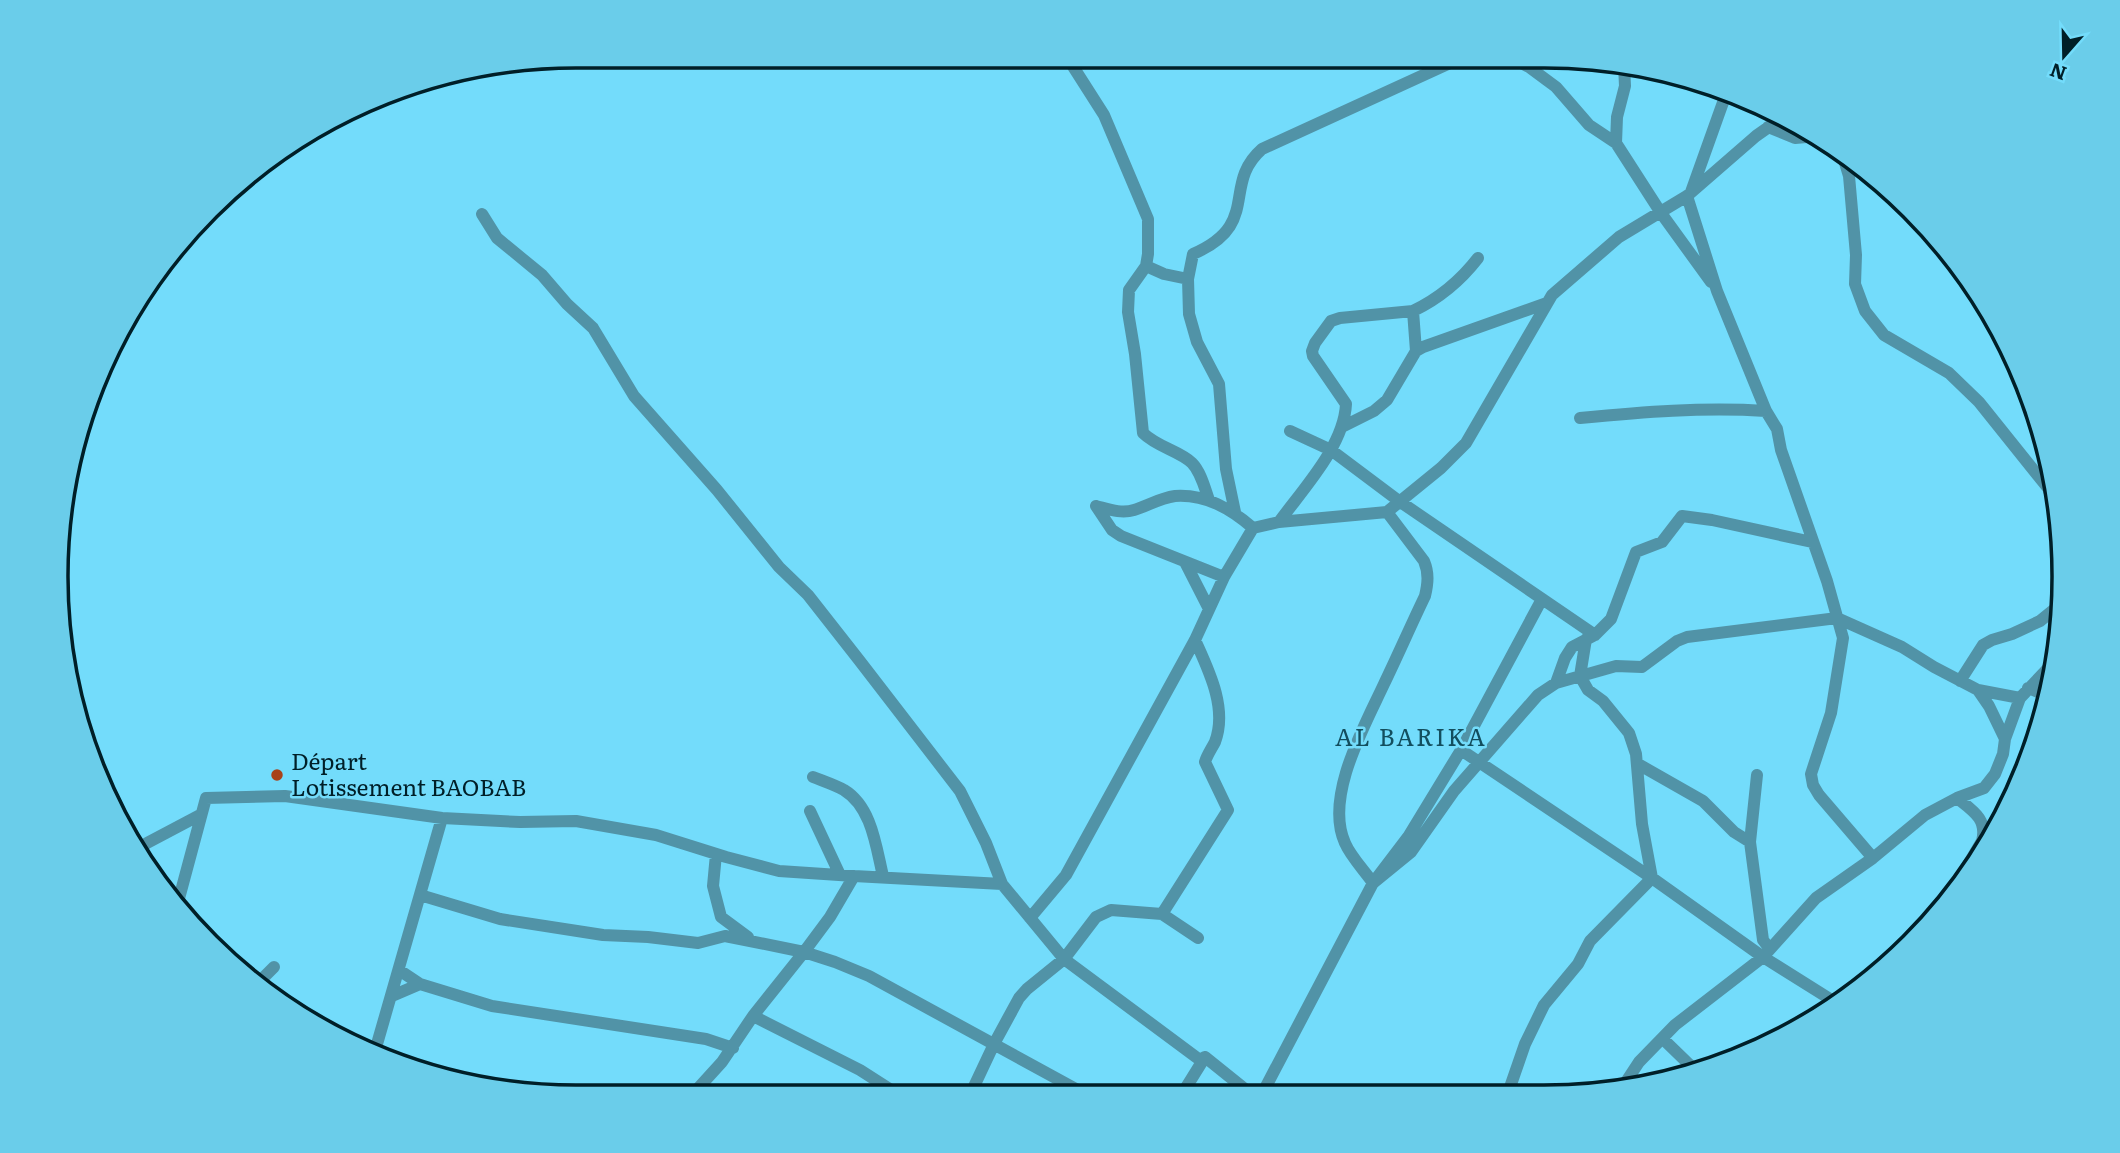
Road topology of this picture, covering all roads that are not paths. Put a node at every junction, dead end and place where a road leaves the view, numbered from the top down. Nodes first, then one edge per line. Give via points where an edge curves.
1 (1074, 68) edge
2 (1439, 68) edge
3 (1532, 68) edge
4 (1625, 75) edge
5 (1723, 101) edge
6 (1773, 124) edge
7 (1768, 127) junction
8 (1800, 138) edge
9 (1616, 143) junction
10 (1847, 169) edge
11 (1689, 194) junction
12 (1661, 213) junction
13 (482, 214) dead end
14 (1478, 258) dead end
15 (1146, 266) junction
16 (1188, 279) junction
17 (1717, 291) junction
18 (1547, 303) junction
19 (1413, 311) junction
20 (1416, 351) junction
21 (1766, 411) junction
22 (1580, 418) dead end
23 (1343, 426) junction
24 (1290, 431) dead end
25 (1331, 450) junction
26 (2043, 481) edge
27 (1209, 500) junction
28 (1399, 501) junction
29 (1235, 512) junction
30 (1387, 512) junction
31 (1279, 522) junction
32 (1253, 528) junction
33 (1812, 542) junction
34 (1185, 562) junction
35 (1224, 577) junction
36 (1542, 599) junction
37 (1209, 609) junction
38 (2051, 612) edge
39 (1837, 618) junction
40 (1590, 637) junction
41 (1195, 640) junction
42 (2042, 674) edge
43 (1580, 676) junction
44 (1959, 681) junction
45 (1556, 683) junction
46 (1978, 690) junction
47 (2024, 693) junction
48 (2037, 695) edge
49 (2006, 739) junction
50 (1461, 750) junction
51 (1478, 761) junction
52 (1638, 764) junction
53 (1757, 775) dead end
54 (813, 777) dead end
55 (1957, 798) junction
56 (810, 811) dead end
57 (201, 815) junction
58 (442, 818) junction
59 (1984, 831) edge
60 (1750, 842) junction
61 (145, 846) edge
62 (716, 854) junction
63 (1873, 858) junction
64 (840, 875) junction
65 (854, 876) junction
66 (883, 876) junction
67 (1652, 878) junction
68 (1373, 883) junction
69 (1002, 884) junction
70 (180, 895) edge
71 (420, 895) junction
72 (1162, 914) junction
73 (1030, 918) junction
74 (1198, 938) dead end
75 (754, 942) junction
76 (804, 953) junction
77 (1766, 953) junction
78 (1064, 959) junction
79 (274, 967) dead end
80 (399, 970) junction
81 (264, 977) edge
82 (421, 984) junction
83 (392, 996) junction
84 (1828, 997) edge
85 (753, 1016) junction
86 (1663, 1039) junction
87 (376, 1043) edge
88 (993, 1044) junction
89 (733, 1048) junction
90 (1205, 1056) junction
91 (1689, 1063) edge
92 (1629, 1077) edge
93 (701, 1085) edge
94 (884, 1085) edge
95 (975, 1085) edge
96 (1068, 1085) edge
97 (1187, 1085) edge
98 (1240, 1085) edge
99 (1267, 1085) edge
100 (1511, 1085) edge

1 - 15 street via 1104,115 1148,219
2 - 16 street via 1262,149 1249,162 1232,226 1193,254
3 - 9 street via 1556,87 1589,125
4 - 9 street
5 - 11 street
6 - 7 street
7 - 8 street
7 - 11 street
9 - 12 street
10 - 26 street via 1855,284 1865,311 1884,335 1949,373 1979,402
11 - 12 street
11 - 17 street
12 - 17 street
12 - 18 street via 1619,237
13 - 69 street via 497,238 542,275 593,328 634,396 859,660 960,791
14 - 19 street via 1468,272
15 - 16 street
15 - 27 street via 1129,290 1128,312 1143,433 1190,461
16 - 29 street via 1189,314 1197,342 1219,384 1226,469
17 - 21 street
18 - 20 street
18 - 28 street via 1466,443
19 - 20 street
19 - 23 street via 1340,318 1331,321 1315,343 1313,356 1346,404
20 - 23 street via 1387,400
21 - 22 street via 1662,410
21 - 33 street via 1777,429
23 - 25 street
24 - 25 street
25 - 28 street
25 - 31 street
27 - 29 street
27 - 34 street via 1173,496 1131,511 1096,506 1121,536
28 - 30 street
28 - 36 street
29 - 32 street
30 - 31 street
30 - 68 street via 1424,561 1428,582 1359,734 1342,793 1340,823 1345,843
31 - 32 street
32 - 35 street
33 - 39 street
33 - 40 street via 1682,516 1662,542 1636,552 1611,619
34 - 35 street
34 - 37 street
35 - 37 street
36 - 40 street
36 - 50 street
37 - 41 street
38 - 44 street via 1983,645
39 - 43 street via 1687,637 1642,667 1616,666
39 - 44 street via 1902,647
39 - 63 street via 1843,638 1838,680 1811,774 1819,795
40 - 43 street
40 - 45 street via 1572,647
41 - 72 street via 1210,673 1217,707 1215,741 1205,762 1228,810
41 - 73 street via 1066,875
42 - 47 street
43 - 45 street
43 - 52 street via 1629,733
44 - 46 street
45 - 51 street via 1538,695
46 - 47 street
46 - 49 street
47 - 48 street
47 - 49 street
49 - 55 street via 1995,774 1984,788
50 - 51 street
50 - 68 street via 1408,837
51 - 67 street
51 - 68 street via 1411,852
52 - 60 street via 1703,801
52 - 67 street
53 - 60 street
54 - 66 street via 856,800 872,827
55 - 59 street via 1979,816
55 - 63 street via 1925,815
56 - 64 street
57 - 58 street via 206,798 285,796
57 - 61 street
57 - 70 street
58 - 62 street via 576,821 656,835
58 - 71 street
60 - 77 street
62 - 64 street via 779,871
62 - 75 street via 713,886 722,917
63 - 77 street via 1816,898
64 - 65 street
65 - 66 street
65 - 76 street
66 - 69 street
67 - 77 street
67 - 100 street via 1590,941 1544,1005
68 - 99 street
69 - 73 street
71 - 75 street via 500,919 603,935 698,943 725,936
71 - 80 street
72 - 74 street
72 - 78 street via 1111,910 1096,916
73 - 78 street
75 - 76 street
76 - 85 street
76 - 88 street via 869,976
77 - 84 street
77 - 86 street
78 - 88 street via 1019,998
78 - 90 street via 1200,1060
79 - 81 street
80 - 82 street
80 - 83 street
82 - 83 street
82 - 89 street via 492,1006 692,1037
83 - 87 street
85 - 89 street
85 - 94 street
86 - 91 street
86 - 92 street
88 - 95 street
88 - 96 street
89 - 93 street
90 - 97 street
90 - 98 street

